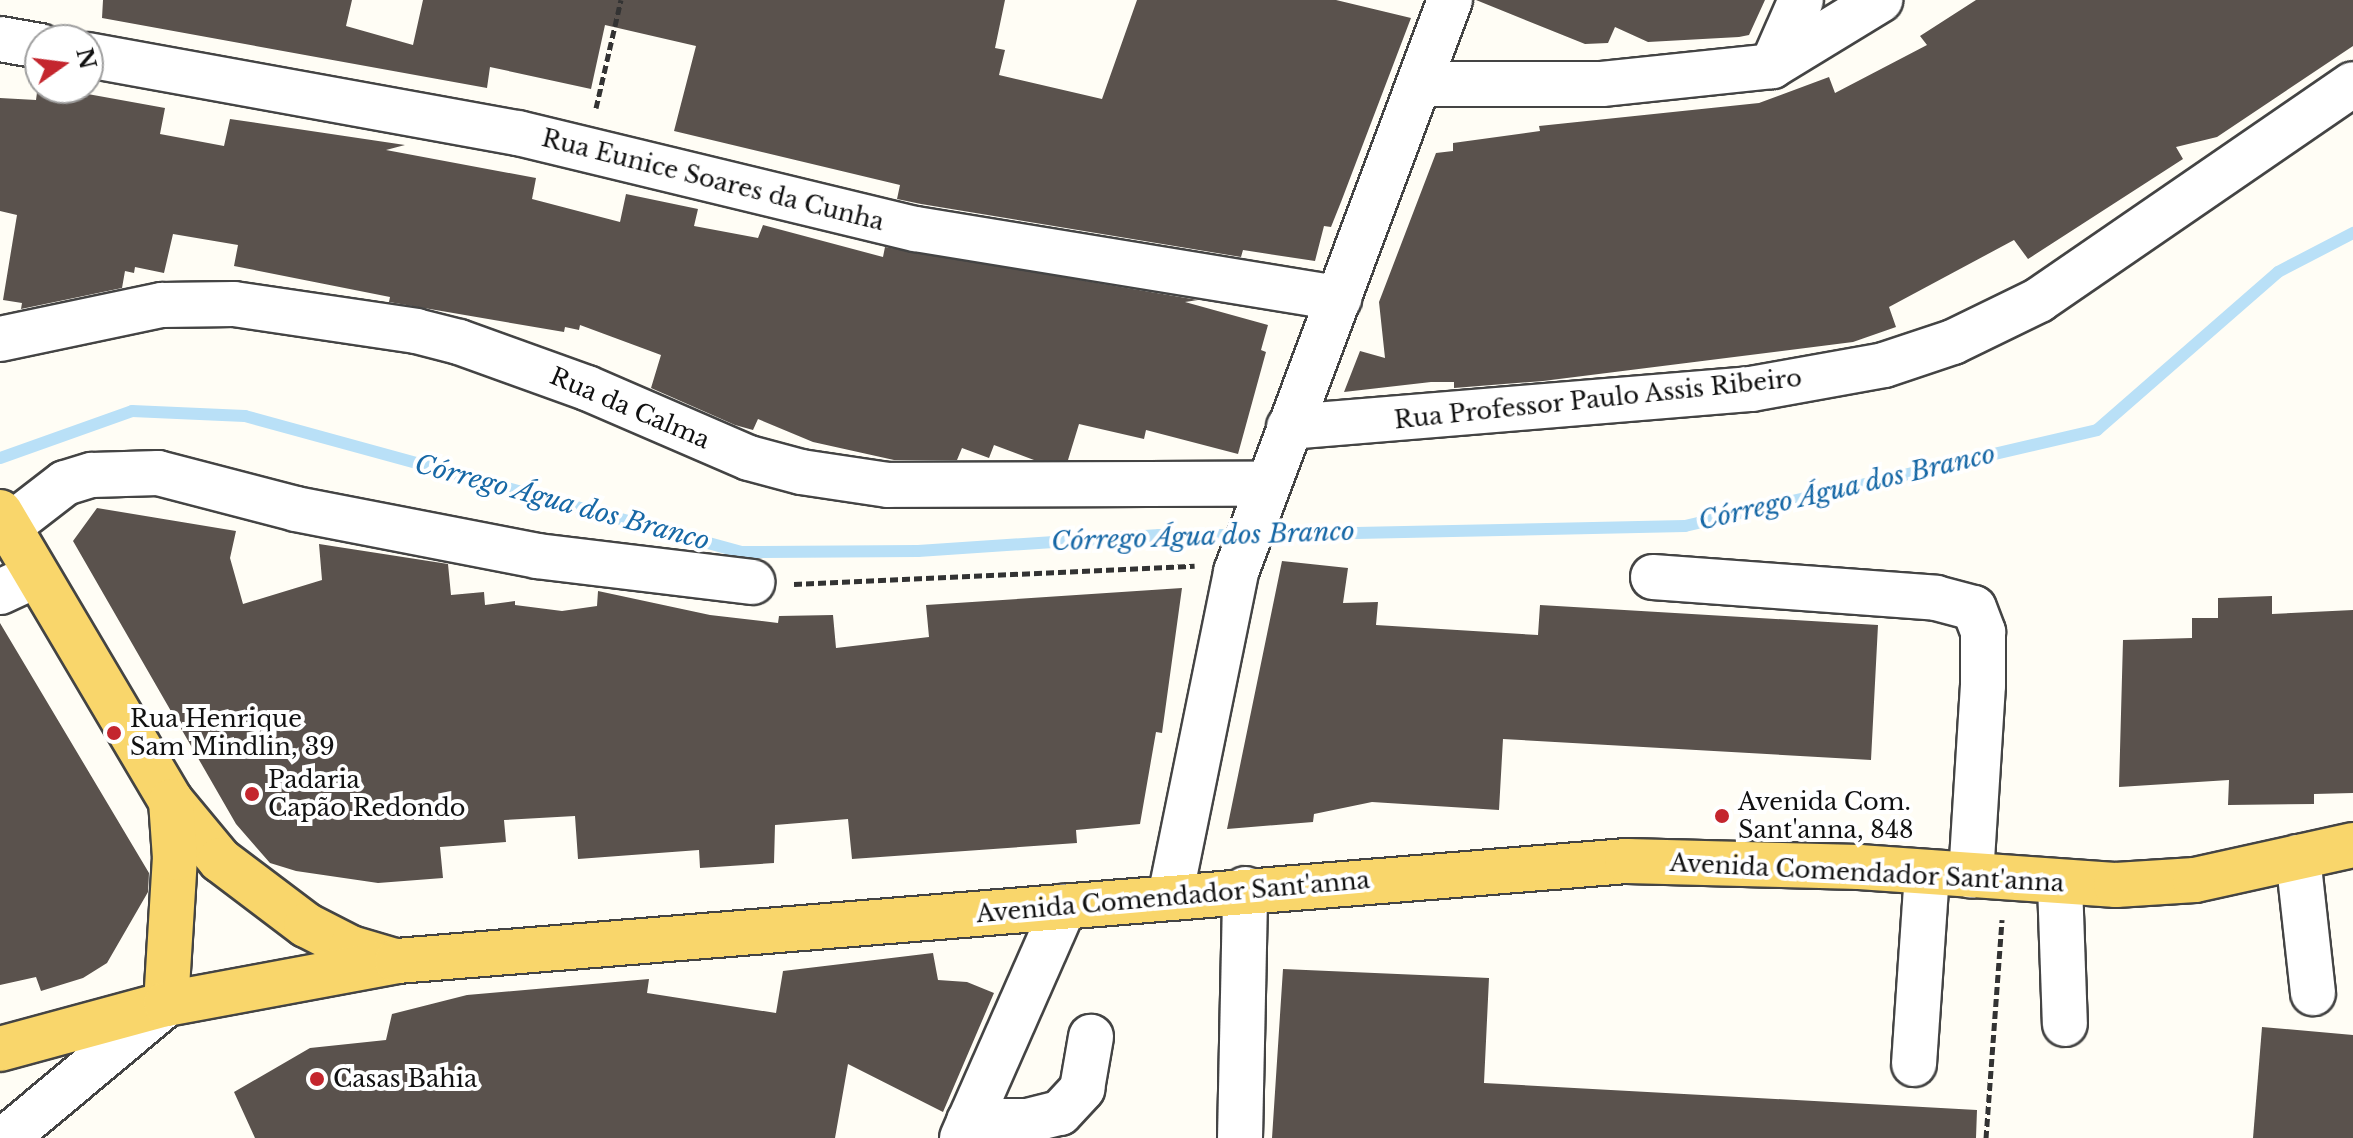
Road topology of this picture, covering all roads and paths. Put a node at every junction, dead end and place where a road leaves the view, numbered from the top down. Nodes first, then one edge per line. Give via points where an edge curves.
1 (621, 0) edge
2 (1450, 0) edge
3 (1801, 0) edge
4 (1880, 0) edge
5 (0, 39) edge
6 (24, 43) edge
7 (104, 58) edge
8 (1772, 66) junction
9 (1420, 84) junction
10 (2353, 84) edge
11 (586, 149) junction
12 (1339, 298) junction
13 (0, 339) edge
14 (1289, 427) junction
15 (1265, 488) junction
16 (4, 520) edge
17 (1236, 569) junction
18 (1653, 577) dead end
19 (752, 582) joint
20 (17, 584) edge
21 (171, 801) junction
22 (2353, 845) edge
23 (2298, 857) junction
24 (1927, 872) junction
25 (1988, 878) junction
26 (2060, 884) junction
27 (1245, 889) junction
28 (1170, 897) junction
29 (1064, 907) junction
30 (397, 961) junction
31 (2313, 993) dead end
32 (166, 1004) junction
33 (2065, 1024) dead end
34 (1091, 1037) dead end
35 (0, 1049) edge
36 (1914, 1064) dead end
37 (966, 1130) edge
38 (6, 1138) edge
39 (1240, 1138) edge
40 (1986, 1138) edge

1 - 11 path
2 - 9 street
3 - 8 street
4 - 8 street
5 - 6 street
7 - 11 street, Rua Eunice Soares da Cunha
8 - 9 street via 1602,84
9 - 12 street
10 - 14 street, Rua Professor Paulo Assis Ribeiro via 2039,300 1953,342 1884,365 1751,389
11 - 12 street, Rua Eunice Soares da Cunha via 916,229
12 - 14 street
13 - 15 street, Rua da Calma via 149,307 234,304 459,342 587,388 749,458 801,472 888,485
14 - 15 street
15 - 17 street
16 - 19 street via 65,483 92,475 158,473 296,509 537,556
16 - 20 main road
17 - 19 path via 1150,565 830,586
17 - 28 street
18 - 25 street via 1936,598 1974,608 1983,632
20 - 21 main road
21 - 30 main road via 220,860 264,896 351,948
21 - 32 main road via 175,858
22 - 23 main road, Avenida Comendador Sant'anna
23 - 26 main road, Avenida Comendador Sant'anna via 2195,880
23 - 31 street
24 - 25 main road, Avenida Comendador Sant'anna
24 - 27 main road, Avenida Comendador Sant'anna via 1627,861
24 - 36 street
25 - 26 main road, Avenida Comendador Sant'anna
25 - 40 path
26 - 33 street
27 - 28 main road, Avenida Comendador Sant'anna
27 - 39 street
28 - 29 main road, Avenida Comendador Sant'anna
29 - 30 main road, Avenida Comendador Sant'anna
29 - 37 street
30 - 32 main road, Avenida Comendador Sant'anna
32 - 35 main road, Avenida Comendador Sant'anna
32 - 38 street
34 - 37 street via 1082,1089 1060,1113

